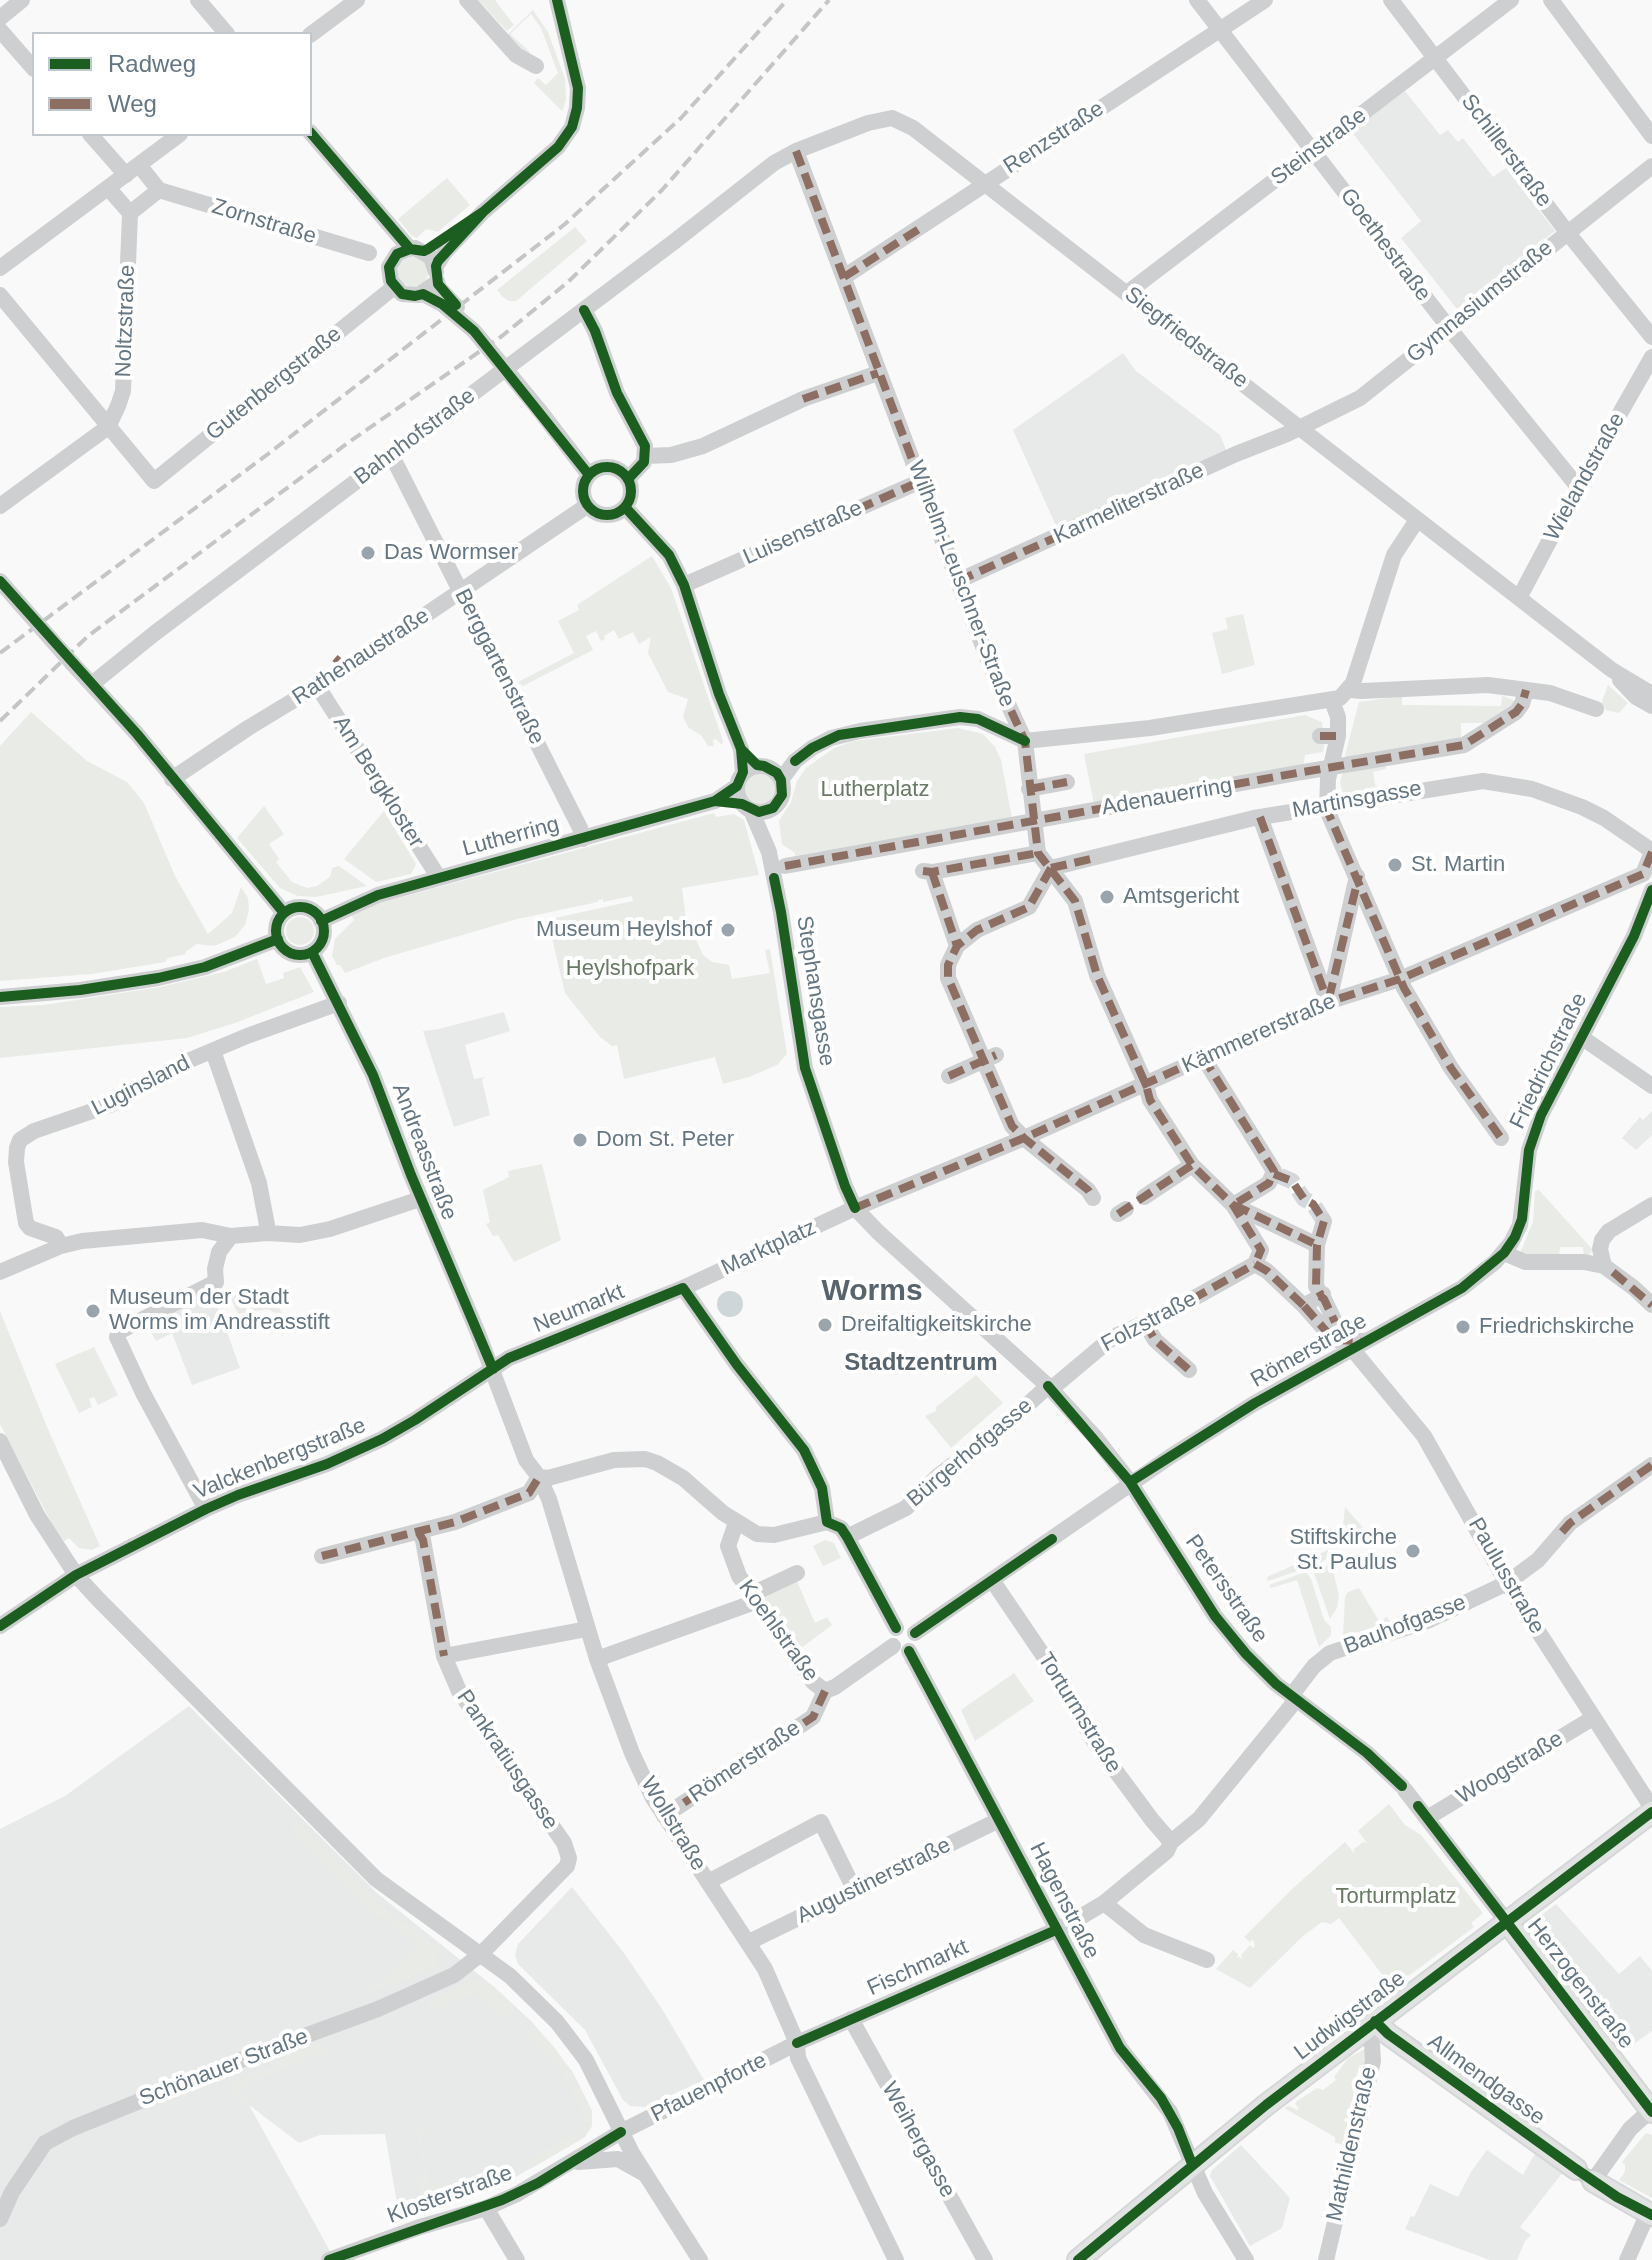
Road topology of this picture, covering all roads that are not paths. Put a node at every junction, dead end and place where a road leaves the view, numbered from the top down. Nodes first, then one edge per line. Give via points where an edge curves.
1 (22, 0) edge
2 (198, 0) edge
3 (357, 0) edge
4 (467, 0) edge
5 (557, 0) edge
6 (1197, 0) edge
7 (1265, 0) edge
8 (1391, 0) edge
9 (1511, 0) edge
10 (1551, 0) edge
11 (0, 18) edge
12 (0, 30) edge
13 (1220, 30) junction
14 (225, 32) edge
15 (312, 34) edge
16 (1435, 58) junction
17 (536, 66) dead end
18 (32, 67) edge
19 (312, 134) edge
20 (92, 136) edge
21 (177, 136) edge
22 (1652, 136) edge
23 (796, 151) junction
24 (1313, 151) junction
25 (1652, 166) edge
26 (132, 170) junction
27 (986, 185) junction
28 (109, 189) junction
29 (159, 190) junction
30 (739, 191) joint
31 (483, 212) junction
32 (130, 213) junction
33 (1567, 232) junction
34 (410, 251) junction
35 (369, 253) dead end
36 (0, 268) edge
37 (436, 274) junction
38 (844, 277) junction
39 (394, 287) junction
40 (1127, 293) junction
41 (423, 294) junction
42 (0, 295) edge
43 (584, 310) junction
44 (1449, 328) junction
45 (474, 331) junction
46 (1652, 337) edge
47 (1652, 357) edge
48 (878, 373) junction
49 (108, 427) junction
50 (1300, 427) junction
51 (391, 454) junction
52 (646, 456) junction
53 (589, 475) junction
54 (628, 479) junction
55 (921, 481) junction
56 (1578, 487) junction
57 (588, 505) junction
58 (0, 506) edge
59 (625, 507) junction
60 (1417, 520) junction
61 (0, 581) edge
62 (958, 581) junction
63 (684, 585) junction
64 (461, 592) junction
65 (1519, 598) junction
66 (1612, 670) junction
67 (92, 684) junction
68 (318, 687) junction
69 (1350, 690) junction
70 (1526, 690) junction
71 (1652, 694) edge
72 (1332, 701) junction
73 (1652, 706) edge
74 (1596, 709) dead end
75 (1320, 736) dead end
76 (1338, 736) junction
77 (1025, 741) junction
78 (1330, 768) junction
79 (758, 775) junction
80 (172, 779) junction
81 (1067, 782) dead end
82 (1029, 789) junction
83 (715, 801) junction
84 (1327, 805) junction
85 (747, 807) junction
86 (770, 809) junction
87 (1260, 817) junction
88 (1033, 821) junction
89 (583, 839) junction
90 (769, 852) junction
91 (1652, 852) edge
92 (1038, 853) junction
93 (785, 866) dead end
94 (1051, 868) junction
95 (1359, 874) junction
96 (439, 878) junction
97 (1652, 891) edge
98 (284, 913) junction
99 (321, 921) junction
100 (278, 939) junction
101 (957, 946) junction
102 (312, 952) junction
103 (1400, 979) junction
104 (0, 997) edge
105 (1328, 1002) junction
106 (339, 1003) junction
107 (1581, 1037) junction
108 (213, 1051) junction
109 (1203, 1057) junction
110 (989, 1058) junction
111 (949, 1076) dead end
112 (1146, 1085) junction
113 (1652, 1086) edge
114 (1024, 1138) junction
115 (1501, 1138) dead end
116 (1192, 1165) junction
117 (1144, 1197) dead end
118 (1093, 1198) dead end
119 (420, 1199) junction
120 (1233, 1205) junction
121 (1652, 1205) edge
122 (855, 1208) junction
123 (1324, 1221) dead end
124 (267, 1233) junction
125 (231, 1236) junction
126 (1317, 1245) junction
127 (61, 1246) junction
128 (1504, 1253) junction
129 (1255, 1264) junction
130 (1604, 1266) junction
131 (0, 1272) edge
132 (683, 1288) junction
133 (1317, 1298) junction
134 (1652, 1305) edge
135 (1145, 1323) junction
136 (1342, 1333) junction
137 (493, 1369) junction
138 (1189, 1370) dead end
139 (1049, 1387) junction
140 (0, 1441) edge
141 (1652, 1465) edge
142 (539, 1477) junction
143 (1130, 1482) junction
144 (206, 1509) junction
145 (732, 1520) junction
146 (827, 1522) junction
147 (419, 1533) junction
148 (847, 1537) junction
149 (322, 1556) dead end
150 (797, 1573) dead end
151 (76, 1575) junction
152 (992, 1580) junction
153 (1507, 1583) junction
154 (753, 1599) junction
155 (0, 1626) edge
156 (896, 1628) junction
157 (587, 1629) junction
158 (915, 1633) junction
159 (901, 1648) junction
160 (444, 1656) junction
161 (597, 1659) junction
162 (825, 1691) junction
163 (1293, 1698) junction
164 (1593, 1718) junction
165 (1404, 1788) joint
166 (1652, 1810) edge
167 (664, 1816) junction
168 (1427, 1818) junction
169 (999, 1820) junction
170 (1171, 1842) junction
171 (708, 1882) junction
172 (855, 1891) junction
173 (1104, 1903) junction
174 (1507, 1922) junction
175 (1056, 1930) junction
176 (749, 1942) junction
177 (481, 1954) junction
178 (1207, 1960) dead end
179 (851, 2019) junction
180 (1370, 2026) junction
181 (797, 2043) junction
182 (1652, 2110) edge
183 (621, 2132) junction
184 (567, 2164) junction
185 (1192, 2164) junction
186 (644, 2173) junction
187 (1585, 2175) junction
188 (486, 2208) junction
189 (1650, 2214) edge
190 (0, 2219) edge
191 (890, 2258) edge
192 (329, 2260) edge
193 (517, 2260) edge
194 (700, 2260) edge
195 (985, 2260) edge
196 (1078, 2260) edge
197 (1246, 2260) edge
198 (1326, 2260) edge
199 (1627, 2260) edge

1 - 11 street
2 - 14 street
3 - 15 street
4 - 17 street via 516,55
5 - 31 street via 578,88 572,127 558,147
6 - 13 street, Goethestraße
7 - 13 street, Renzstraße
8 - 16 street, Schillerstraße
9 - 16 street, Steinstraße
10 - 22 street
12 - 18 street
13 - 24 street, Goethestraße
13 - 27 street, Renzstraße
16 - 24 street, Steinstraße
16 - 33 street, Schillerstraße
19 - 34 street
20 - 26 street
21 - 26 street
23 - 27 street, Siegfriedstraße via 892,118 913,128
23 - 30 street, Siegfriedstraße
23 - 38 street, Wilhelm-Leuschner-Straße
24 - 40 street, Steinstraße
24 - 44 street, Goethestraße
25 - 33 street, Gymnasiumstraße
26 - 28 street
26 - 29 street
27 - 38 street, Renzstraße
27 - 40 street, Siegfriedstraße
28 - 32 street
28 - 36 street
29 - 32 street
29 - 35 street, Zornstraße
30 - 43 street, Bahnhofstraße
31 - 34 street
31 - 37 street via 445,252
32 - 49 street, Noltzstraße via 123,391
33 - 44 street, Gymnasiumstraße
33 - 46 street, Schillerstraße
34 - 37 street
34 - 39 street via 389,271
37 - 41 street
37 - 45 street, bridge
38 - 48 street, Wilhelm-Leuschner-Straße
39 - 41 street via 410,296
39 - 49 street, Gutenbergstraße via 154,481
40 - 50 street, Siegfriedstraße
41 - 45 street, bridge
42 - 49 street
43 - 51 street, Bahnhofstraße
43 - 52 street
44 - 50 street, Gymnasiumstraße via 1360,398
44 - 56 street, Goethestraße
45 - 53 street, bridge
47 - 56 street, Wielandstraße
48 - 52 street via 803,399 703,446
48 - 55 street, Wilhelm-Leuschner-Straße via 892,390
49 - 58 street
50 - 60 street, Siegfriedstraße
50 - 62 street, Karmeliterstraße
51 - 64 street, Berggartenstraße
51 - 67 street, Bahnhofstraße
52 - 54 street
53 - 54 street via 608,467
53 - 57 street via 583,490
54 - 59 street via 631,496
55 - 62 street, Wilhelm-Leuschner-Straße
55 - 63 street, Luisenstraße
56 - 65 street, Wielandstraße
57 - 59 street via 608,515
57 - 64 street, Rathenaustraße
59 - 63 street, Stephansgasse via 669,555
60 - 65 street, Siegfriedstraße
60 - 69 street via 1394,555
61 - 67 street, bridge
62 - 77 street, Wilhelm-Leuschner-Straße
63 - 79 street, Stephansgasse via 719,694 741,749
64 - 68 street, Rathenaustraße via 341,663
64 - 89 street, Berggartenstraße
65 - 66 street, Siegfriedstraße
66 - 71 street, Siegfriedstraße
66 - 73 street, Siegfriedstraße via 1627,690
67 - 80 street
68 - 80 street, Rathenaustraße
68 - 96 street, Am Bergkloster
69 - 70 street via 1488,685
69 - 72 street
70 - 74 street
70 - 78 street, Adenauerring via 1516,712 1464,745
72 - 76 street
72 - 77 street
75 - 76 street
76 - 78 street
77 - 79 street, Lutherring via 978,719 960,717 839,735
77 - 82 street, Wilhelm-Leuschner-Straße
78 - 84 street
78 - 88 street, Adenauerring
79 - 83 street, Lutherring
79 - 85 street, Stephansgasse
79 - 86 street, Stephansgasse via 782,795
80 - 98 street
81 - 82 street
82 - 88 street, Wilhelm-Leuschner-Straße
83 - 85 street, Lutherring
83 - 89 street, Lutherring
84 - 87 street, Martinsgasse
84 - 91 street, Martinsgasse via 1496,781 1594,812
84 - 95 street
85 - 86 street, Lutherring
85 - 90 street, Stephansgasse
86 - 90 street, Stephansgasse
87 - 94 street, Martinsgasse
87 - 105 street
88 - 92 street, Wilhelm-Leuschner-Straße
88 - 93 street, Adenauerring
89 - 96 street, Lutherring
90 - 122 street, Stephansgasse via 805,1068
91 - 103 street, Kämmererstraße via 1643,874
92 - 94 street
92 - 101 street via 927,871
94 - 101 street via 1029,907
94 - 112 street via 1075,901 1097,975
95 - 103 street
95 - 105 street via 1344,954
96 - 99 street, Lutherring via 367,899
97 - 107 street, Friedrichstraße
98 - 99 street via 302,907
98 - 100 street via 277,925
99 - 102 street via 324,935
100 - 102 street via 292,953
100 - 104 street via 205,967 158,978
101 - 110 street via 948,978
102 - 106 street, Andreasstraße
103 - 105 street, Kämmererstraße
103 - 115 street via 1451,1068
105 - 109 street, Kämmererstraße
106 - 108 street, Luginsland
106 - 119 street, Andreasstraße
107 - 113 street
107 - 128 street, Friedrichstraße via 1531,1141 1522,1219
108 - 124 street via 259,1183
108 - 127 street, Luginsland via 110,1105 20,1140 16,1162 26,1223 54,1236
109 - 112 street, Kämmererstraße
109 - 120 street via 1277,1175
110 - 111 street
110 - 114 street via 1012,1126
112 - 114 street, Kämmererstraße
112 - 116 street via 1150,1100
114 - 118 street
114 - 122 street, Kämmererstraße
116 - 117 street
116 - 120 street
119 - 124 street via 312,1233
119 - 137 street, Andreasstraße
120 - 126 street
120 - 129 street via 1261,1250
121 - 130 street via 1609,1231 1600,1249
122 - 132 street, Marktplatz via 782,1247
122 - 139 street, Petersstraße
123 - 126 street
124 - 125 street
125 - 127 street via 168,1231
125 - 144 street via 216,1260 216,1282 120,1331 117,1339
126 - 133 street
127 - 131 street
128 - 130 street via 1525,1262
128 - 136 street, Römerstraße via 1462,1288 1370,1341
129 - 133 street
129 - 135 street, Folzstraße
130 - 134 street
132 - 137 street, Neumarkt
132 - 146 street via 704,1308 804,1450 822,1488
133 - 136 street, Paulusstraße
135 - 138 street via 1155,1340
135 - 139 street, Folzstraße via 1104,1343
136 - 143 street, Römerstraße via 1241,1412
136 - 153 street, Paulusstraße via 1424,1436
137 - 142 street, Wollstraße via 526,1460
137 - 144 street, Valckenbergstraße via 354,1453
139 - 143 street, Petersstraße
139 - 148 street, Bürgerhofgasse via 938,1476 917,1500
140 - 151 street via 37,1515
141 - 153 street, Bauhofgasse via 1570,1523 1538,1560
142 - 145 street via 614,1460 645,1459 683,1478
142 - 147 street via 529,1493
142 - 157 street, Wollstraße
143 - 152 street, Römerstraße
143 - 163 street, Petersstraße via 1215,1616
144 - 151 street, Valckenbergstraße
145 - 146 street via 769,1535
145 - 154 street, Koehlstraße via 729,1555
146 - 148 street
147 - 149 street
147 - 160 street, Pankratiusgasse
148 - 156 street
150 - 154 street
151 - 155 street, Valckenbergstraße
151 - 177 street via 366,1870
152 - 158 street, Römerstraße
152 - 170 street, Torturmstraße via 1095,1743
153 - 163 street, Bauhofgasse via 1427,1621 1330,1653 1314,1666
153 - 164 street, Paulusstraße
154 - 161 street
154 - 162 street, Koehlstraße
156 - 158 street via 907,1626
156 - 159 street via 891,1636
157 - 160 street
157 - 161 street, Wollstraße
158 - 159 street via 916,1645
159 - 162 street, Römerstraße
159 - 169 street, Hagenstraße
160 - 177 street, Pankratiusgasse via 459,1691 569,1858 559,1876
161 - 167 street, Wollstraße via 632,1753
162 - 167 street, Römerstraße via 813,1717
163 - 165 street, Petersstraße
163 - 170 street, Bauhofgasse via 1199,1819
164 - 166 street, Paulusstraße
164 - 168 street, Woogstraße
165 - 168 street, Herzogenstraße
166 - 174 main road, Ludwigstraße
167 - 171 street, Wollstraße
168 - 174 street, Herzogenstraße
169 - 172 street, Augustinerstraße
169 - 175 street, Hagenstraße
170 - 173 street, Fischmarkt
171 - 172 street via 821,1822
171 - 176 street, Wollstraße
172 - 176 street, Augustinerstraße
173 - 175 street, Fischmarkt
173 - 178 street via 1144,1935
174 - 180 main road, Ludwigstraße
174 - 182 main road, Herzogenstraße
175 - 179 street, Fischmarkt
175 - 185 street, Hagenstraße via 1120,2048 1170,2112
176 - 181 street, Wollstraße
177 - 183 street via 535,2000 579,2049
177 - 190 street, Schönauer Straße via 454,1975 378,2009 52,2139 25,2170
179 - 181 street, Fischmarkt
179 - 195 street, Weihergasse
180 - 185 main road, Ludwigstraße
180 - 187 main road, Allmendgasse
180 - 198 street, Mathildenstraße via 1373,2061
181 - 183 street, Pfauenpforte
181 - 191 street, Wollstraße via 798,2058
182 - 187 street
183 - 184 street, Klosterstraße
183 - 186 street
184 - 186 street via 618,2159
184 - 188 street, Klosterstraße
185 - 196 main road, Ludwigstraße
185 - 197 street, Hagenstraße
186 - 194 street
187 - 189 main road, Allmendgasse
188 - 192 street, Klosterstraße
188 - 193 street
189 - 199 street

